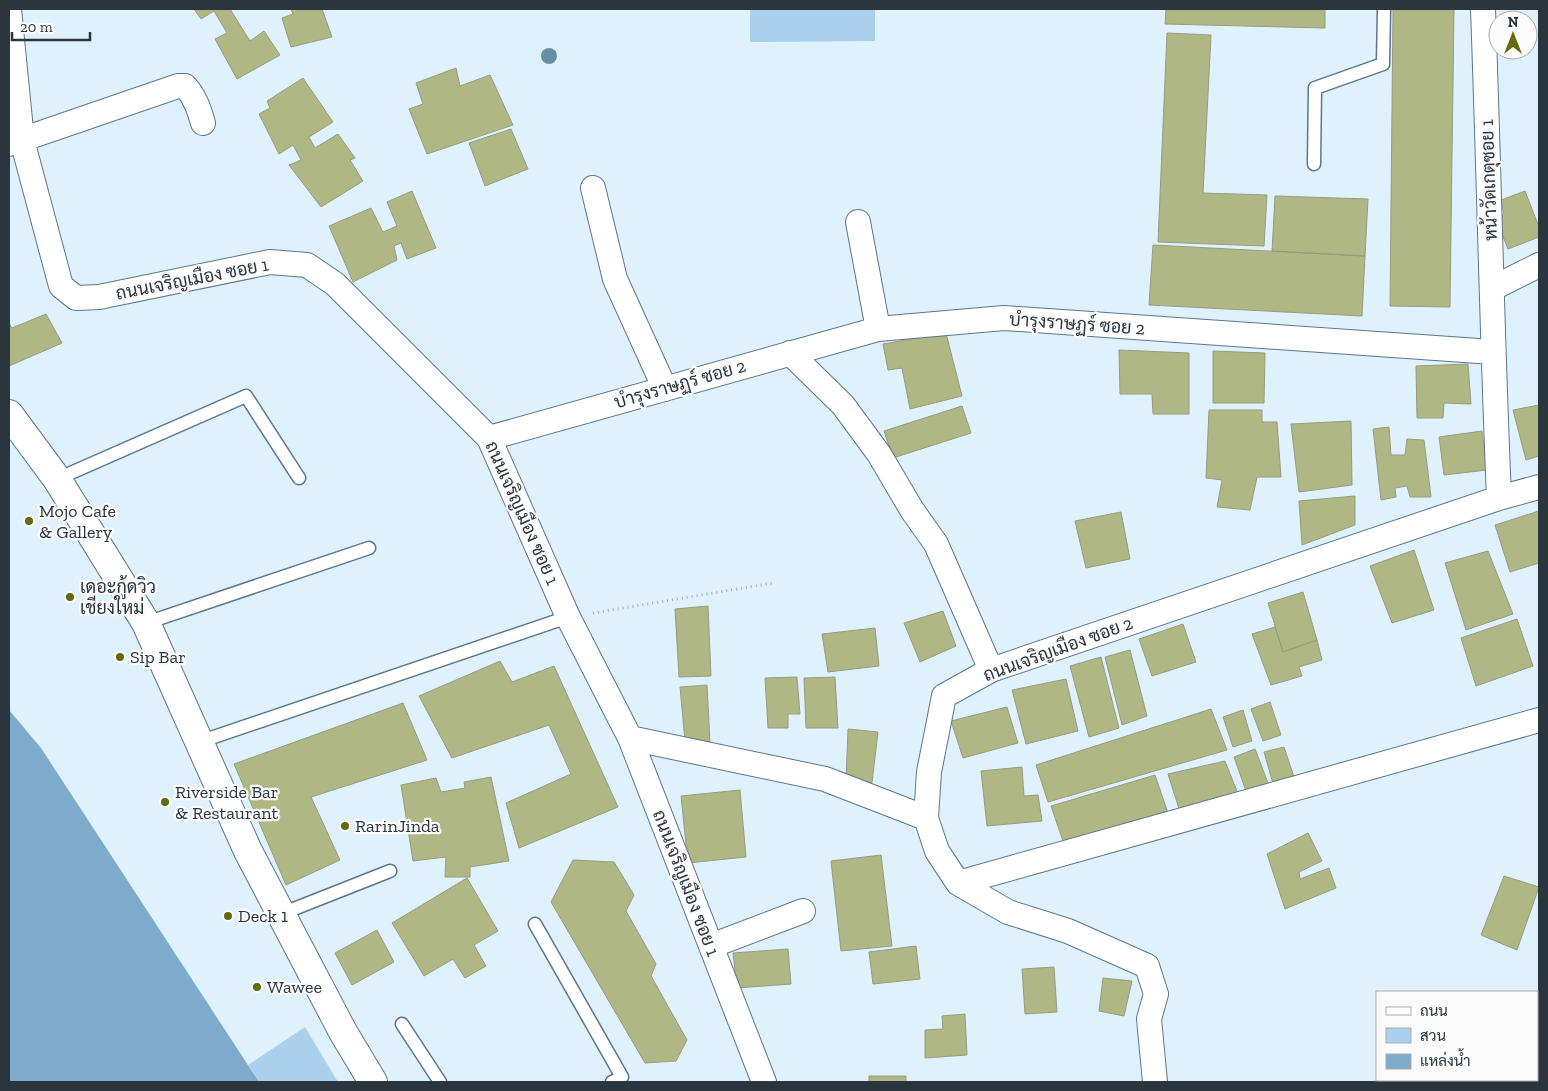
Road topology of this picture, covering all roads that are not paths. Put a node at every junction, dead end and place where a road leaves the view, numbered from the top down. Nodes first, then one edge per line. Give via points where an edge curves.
1 (9, 9) edge
2 (1384, 9) edge
3 (1483, 9) edge
4 (202, 123) dead end
5 (15, 142) edge
6 (1314, 164) dead end
7 (593, 188) dead end
8 (858, 222) dead end
9 (1539, 265) edge
10 (1493, 288) junction
11 (878, 330) junction
12 (1493, 352) junction
13 (790, 353) junction
14 (665, 389) junction
15 (9, 414) edge
16 (489, 438) junction
17 (299, 478) dead end
18 (57, 479) junction
19 (1539, 487) edge
20 (1500, 498) junction
21 (369, 548) dead end
22 (568, 617) junction
23 (146, 623) junction
24 (991, 670) junction
25 (1539, 720) edge
26 (630, 738) junction
27 (199, 742) junction
28 (926, 818) junction
29 (390, 871) dead end
30 (958, 883) junction
31 (803, 911) dead end
32 (281, 914) junction
33 (535, 924) dead end
34 (711, 946) junction
35 (402, 1024) dead end
36 (373, 1082) edge
37 (440, 1082) edge
38 (612, 1082) edge
39 (764, 1082) edge
40 (1155, 1082) edge

1 - 5 street, ถนนเจริญเมือง ซอย 1
2 - 6 lane via 1382,64 1315,88
3 - 10 street, หน้าวัดเกตุซอย 1
4 - 5 street via 192,93 186,86 178,86
5 - 16 street, ถนนเจริญเมือง ซอย 1 via 61,286 76,298 270,262 307,265 335,284
7 - 14 street via 615,279
8 - 11 street
9 - 10 street
10 - 12 street, หน้าวัดเกตุซอย 1
11 - 12 street, บำรุงราษฏร์ ซอย 2 via 1004,318
11 - 13 street, บำรุงราษฏร์ ซอย 2
12 - 20 street
13 - 14 street, บำรุงราษฏร์ ซอย 2
13 - 24 street via 843,405 936,544
14 - 16 street, บำรุงราษฏร์ ซอย 2
15 - 18 main road
16 - 22 street, ถนนเจริญเมือง ซอย 1
17 - 18 lane via 246,396
18 - 23 main road
19 - 20 street
20 - 24 street, ถนนเจริญเมือง ซอย 2
21 - 23 lane
22 - 26 street, ถนนเจริญเมือง ซอย 1
22 - 27 lane
23 - 27 main road
24 - 28 street, ถนนเจริญเมือง ซอย 2 via 944,696 929,772
25 - 30 street
26 - 28 street via 825,779
26 - 34 street, ถนนเจริญเมือง ซอย 1
27 - 32 main road via 248,851
28 - 30 street, ถนนเจริญเมือง ซอย 2 via 937,851
29 - 32 lane
30 - 40 street, ถนนเจริญเมือง ซอย 2 via 1008,912 1068,931 1147,966 1156,994 1150,1019
31 - 34 street
32 - 36 main road
33 - 38 lane via 622,1077
34 - 39 street, ถนนเจริญเมือง ซอย 1
35 - 37 lane

